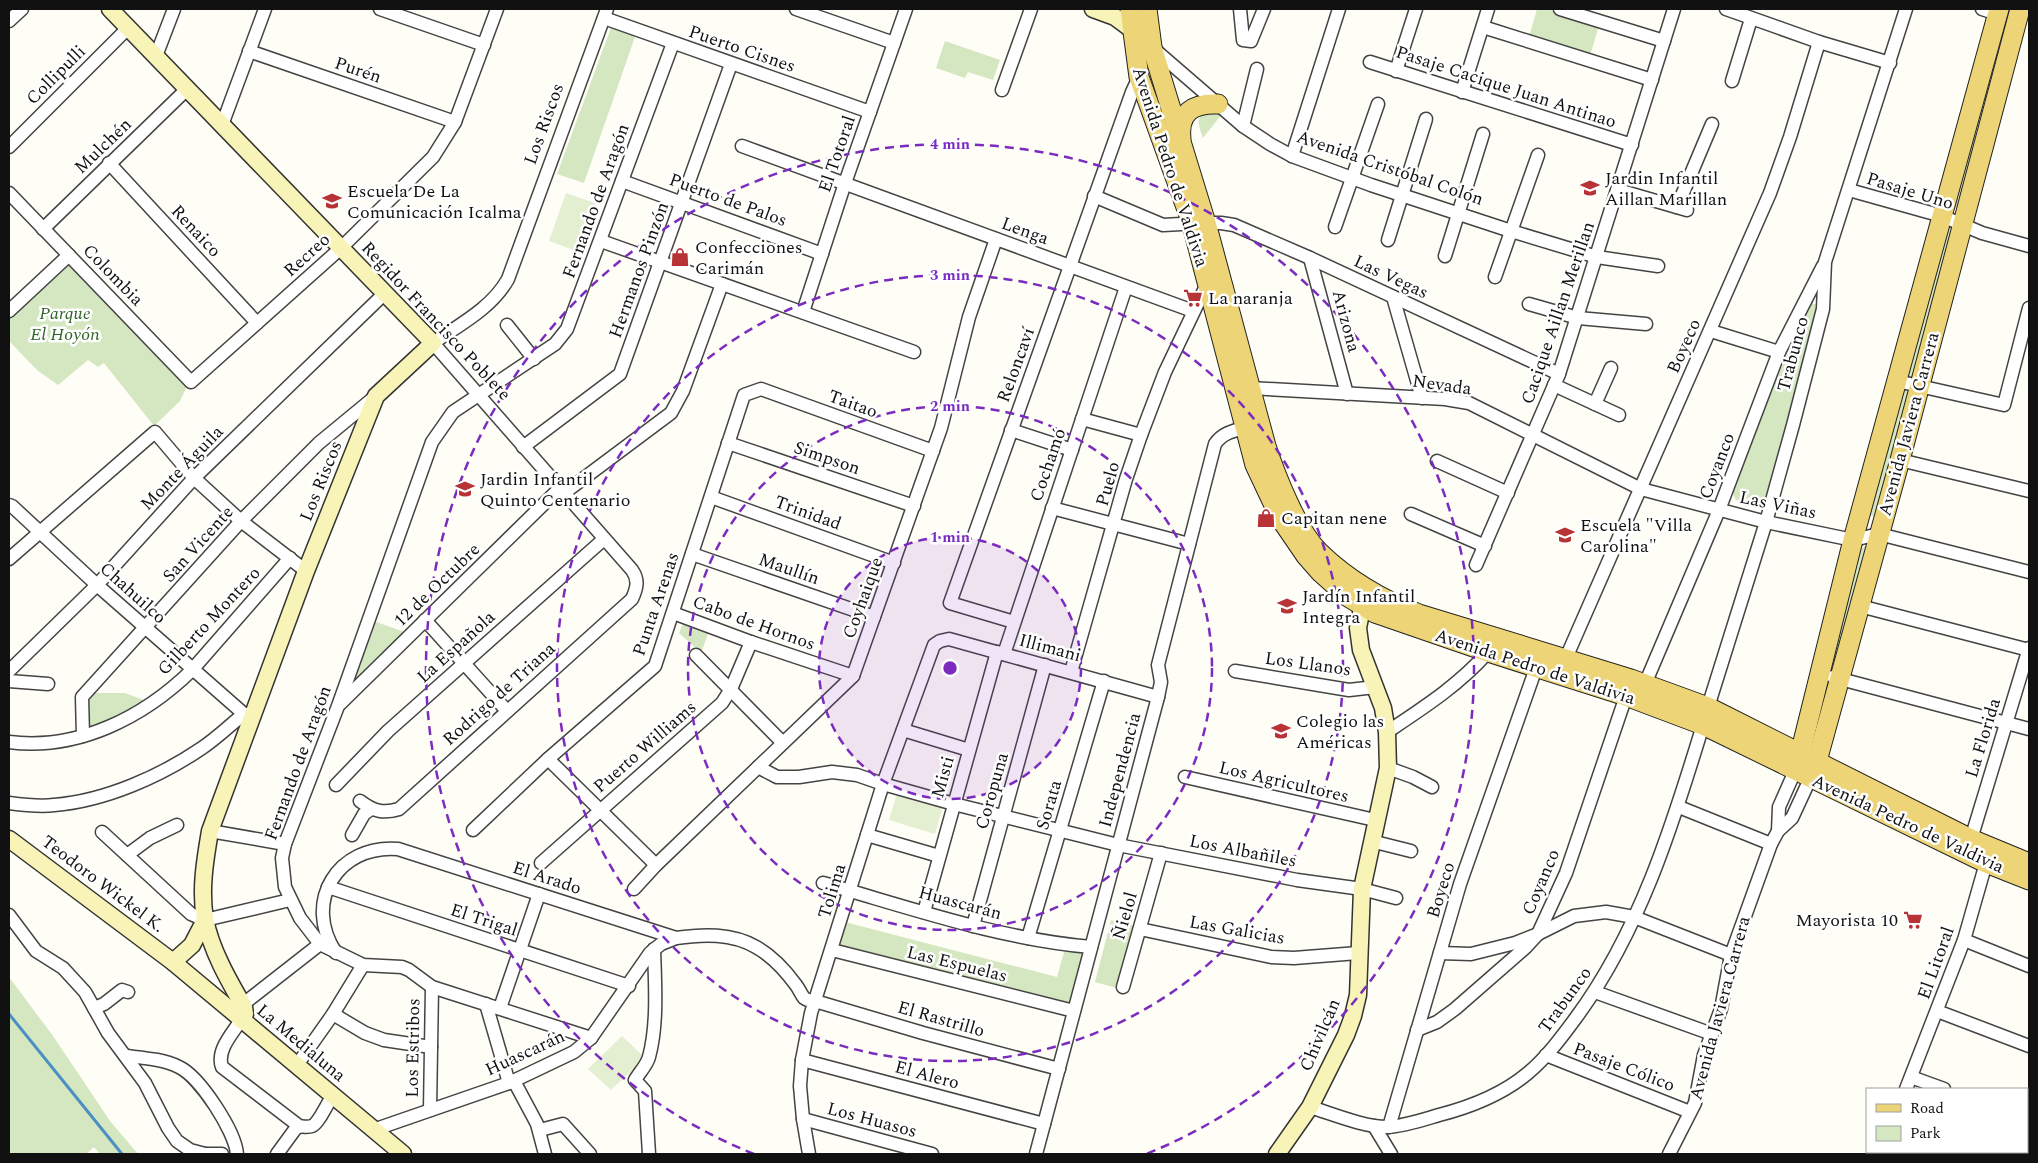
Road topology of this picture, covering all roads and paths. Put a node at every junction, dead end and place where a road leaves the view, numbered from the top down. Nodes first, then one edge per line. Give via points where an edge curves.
1 (22, 9) edge
2 (110, 9) edge
3 (174, 9) edge
4 (264, 9) edge
5 (380, 9) edge
6 (497, 9) edge
7 (796, 9) edge
8 (906, 9) edge
9 (1031, 9) edge
10 (1092, 9) edge
11 (1130, 9) edge
12 (1147, 9) edge
13 (1240, 9) edge
14 (1264, 9) edge
15 (1339, 9) edge
16 (1416, 9) edge
17 (1488, 9) edge
18 (1560, 9) edge
19 (1674, 9) edge
20 (1726, 9) edge
21 (1906, 9) edge
22 (1993, 10) edge
23 (404, 13) edge
24 (605, 14) edge
25 (2022, 17) edge
26 (1751, 19) junction
27 (9, 21) edge
28 (1482, 27) junction
29 (128, 28) junction
30 (1132, 28) junction
31 (1664, 41) junction
32 (1819, 42) junction
33 (673, 43) junction
34 (894, 43) junction
35 (484, 45) junction
36 (1152, 48) junction
37 (249, 51) junction
38 (156, 56) junction
39 (1370, 62) dead end
40 (1890, 63) junction
41 (731, 64) junction
42 (1257, 69) dead end
43 (1396, 70) junction
44 (1139, 77) junction
45 (1652, 80) junction
46 (1732, 81) dead end
47 (187, 89) junction
48 (1002, 90) dead end
49 (1462, 92) junction
50 (1218, 104) junction
51 (1378, 104) dead end
52 (870, 112) junction
53 (1426, 118) dead end
54 (455, 122) junction
55 (222, 124) junction
56 (1712, 124) dead end
57 (1243, 126) junction
58 (1483, 134) dead end
59 (1632, 145) junction
60 (742, 146) dead end
61 (1181, 146) junction
62 (9, 147) edge
63 (1538, 155) dead end
64 (1292, 156) junction
65 (109, 163) junction
66 (1352, 179) junction
67 (622, 181) junction
68 (845, 183) junction
69 (1618, 190) junction
70 (1849, 190) junction
71 (9, 193) edge
72 (1094, 196) junction
73 (1402, 196) junction
74 (682, 201) junction
75 (1458, 214) junction
76 (1942, 216) junction
77 (1198, 222) junction
78 (1961, 226) junction
79 (1335, 227) dead end
80 (43, 229) junction
81 (1511, 231) junction
82 (996, 239) junction
83 (1388, 240) dead end
84 (601, 241) junction
85 (2029, 246) edge
86 (341, 248) junction
87 (822, 254) junction
88 (69, 255) junction
89 (1445, 256) dead end
90 (1597, 257) junction
91 (1310, 258) junction
92 (660, 262) junction
93 (1825, 262) junction
94 (1658, 266) dead end
95 (1071, 267) junction
96 (1495, 276) dead end
97 (722, 284) junction
98 (1207, 284) junction
99 (1126, 287) junction
100 (385, 292) junction
101 (1393, 297) junction
102 (1529, 304) dead end
103 (2029, 308) edge
104 (9, 311) edge
105 (1193, 311) junction
106 (803, 312) junction
107 (1578, 318) junction
108 (257, 323) junction
109 (1646, 324) dead end
110 (507, 325) dead end
111 (1711, 331) junction
112 (433, 343) junction
113 (914, 352) dead end
114 (1779, 352) junction
115 (534, 358) junction
116 (1611, 368) dead end
117 (1556, 380) junction
118 (1897, 381) junction
119 (191, 382) joint
120 (1919, 385) junction
121 (1250, 388) junction
122 (761, 389) joint
123 (1347, 394) junction
124 (479, 395) junction
125 (376, 396) junction
126 (1422, 398) junction
127 (1595, 404) junction
128 (1619, 415) dead end
129 (1082, 419) junction
130 (1252, 426) junction
131 (1010, 430) junction
132 (1141, 435) junction
133 (1532, 435) junction
134 (728, 443) junction
135 (522, 447) junction
136 (1072, 450) junction
137 (933, 451) junction
138 (1900, 460) junction
139 (1437, 461) dead end
140 (194, 478) junction
141 (1641, 489) junction
142 (562, 491) junction
143 (2029, 492) edge
144 (1508, 493) junction
145 (710, 497) junction
146 (9, 505) edge
147 (914, 506) junction
148 (1052, 508) junction
149 (1719, 510) junction
150 (1411, 514) dead end
151 (241, 521) junction
152 (1766, 522) junction
153 (1114, 525) junction
154 (39, 532) junction
155 (1879, 534) junction
156 (604, 539) junction
157 (1853, 540) junction
158 (1189, 544) junction
159 (1485, 546) junction
160 (692, 554) junction
161 (290, 558) junction
162 (9, 560) edge
163 (894, 562) junction
164 (1476, 565) dead end
165 (306, 571) junction
166 (2029, 572) edge
167 (637, 582) joint
168 (97, 585) junction
169 (1364, 598) junction
170 (1860, 606) junction
171 (673, 613) junction
172 (874, 617) junction
173 (425, 620) junction
174 (1014, 622) junction
175 (146, 628) junction
176 (751, 642) junction
177 (934, 645) joint
178 (2029, 649) edge
179 (1488, 652) junction
180 (1000, 653) junction
181 (696, 655) dead end
182 (1566, 658) junction
183 (463, 664) junction
184 (1045, 665) junction
185 (1536, 668) junction
186 (192, 670) junction
187 (9, 671) edge
188 (1235, 671) dead end
189 (1071, 672) junction
190 (1820, 675) junction
191 (853, 676) junction
192 (1841, 679) junction
193 (9, 681) edge
194 (1104, 681) junction
195 (48, 684) dead end
196 (1645, 684) junction
197 (1375, 688) junction
198 (731, 689) junction
199 (1626, 696) junction
200 (1158, 697) junction
201 (338, 706) junction
202 (507, 711) junction
203 (248, 714) junction
204 (1705, 716) junction
205 (2006, 723) junction
206 (2029, 728) edge
207 (902, 730) junction
208 (1387, 732) junction
209 (84, 736) junction
210 (9, 742) edge
211 (783, 743) junction
212 (969, 750) junction
213 (548, 759) junction
214 (758, 767) junction
215 (1806, 767) junction
216 (1388, 768) junction
217 (1186, 777) dead end
218 (883, 784) junction
219 (336, 785) dead end
220 (1432, 787) dead end
221 (360, 801) dead end
222 (9, 803) edge
223 (954, 804) junction
224 (1679, 807) junction
225 (371, 809) junction
226 (599, 810) junction
227 (1003, 817) junction
228 (1375, 820) junction
229 (177, 825) dead end
230 (473, 830) dead end
231 (210, 831) junction
232 (1059, 831) junction
233 (102, 832) dead end
234 (352, 835) dead end
235 (867, 835) junction
236 (9, 839) edge
237 (1971, 839) junction
238 (1371, 841) junction
239 (285, 844) junction
240 (1771, 844) junction
241 (1118, 845) junction
242 (1411, 851) dead end
243 (1161, 853) junction
244 (127, 855) junction
245 (939, 856) junction
246 (1990, 856) junction
247 (2029, 862) edge
248 (541, 863) dead end
249 (656, 865) junction
250 (2029, 880) edge
251 (823, 883) dead end
252 (328, 887) junction
253 (634, 889) dead end
254 (1362, 889) junction
255 (850, 891) junction
256 (539, 894) junction
257 (1396, 898) dead end
258 (290, 900) junction
259 (924, 912) junction
260 (9, 915) edge
261 (1634, 917) junction
262 (206, 920) junction
263 (972, 926) junction
264 (1140, 929) junction
265 (1538, 934) junction
266 (676, 938) junction
267 (1028, 938) junction
268 (1964, 940) junction
269 (320, 944) junction
270 (1091, 947) junction
271 (654, 949) junction
272 (520, 950) junction
273 (832, 950) junction
274 (1358, 952) junction
275 (336, 953) junction
276 (1440, 953) junction
277 (1731, 955) junction
278 (173, 962) junction
279 (363, 966) junction
280 (2029, 966) edge
281 (629, 986) junction
282 (432, 987) junction
283 (1123, 987) dead end
284 (128, 992) dead end
285 (1595, 992) junction
286 (815, 1000) junction
287 (486, 1004) junction
288 (94, 1008) junction
289 (500, 1008) junction
290 (1074, 1011) junction
291 (1937, 1011) junction
292 (242, 1012) junction
293 (333, 1014) junction
294 (1417, 1030) junction
295 (1712, 1034) junction
296 (591, 1038) junction
297 (2029, 1046) edge
298 (431, 1047) junction
299 (1546, 1055) junction
300 (126, 1056) junction
301 (802, 1060) junction
302 (297, 1065) junction
303 (1058, 1069) junction
304 (1911, 1077) junction
305 (511, 1082) junction
306 (1906, 1088) edge
307 (1941, 1088) edge
308 (332, 1095) junction
309 (1310, 1107) junction
310 (430, 1110) junction
311 (1690, 1112) junction
312 (803, 1119) junction
313 (1044, 1124) junction
314 (299, 1126) junction
315 (1374, 1126) junction
316 (1388, 1127) junction
317 (373, 1130) junction
318 (540, 1130) junction
319 (206, 1154) edge
320 (222, 1154) edge
321 (237, 1154) edge
322 (278, 1154) edge
323 (403, 1154) edge
324 (545, 1154) edge
325 (590, 1154) edge
326 (649, 1154) edge
327 (809, 1154) edge
328 (932, 1154) edge
329 (1036, 1154) edge
330 (1277, 1154) edge
331 (1391, 1154) edge
332 (1669, 1154) edge

1 - 27 street
2 - 29 street, Regidor Francisco Poblete
3 - 38 street
4 - 37 street
5 - 23 street
6 - 35 street, Recreo
7 - 34 street
8 - 34 street, El Totoral
9 - 48 street
10 - 30 street, Avenida Cristóbal Colón via 1115,17
11 - 30 main road, Avenida Pedro de Valdivia
12 - 36 main road, Avenida Pedro de Valdivia
13 - 14 street via 1243,40 1250,41
15 - 64 street
16 - 43 street
17 - 28 street
18 - 31 street
19 - 31 street, Cacique Aillan Merillan
20 - 26 street
21 - 40 street, Trabunco
22 - 76 main road, Avenida Javiera Carrera
23 - 35 street
24 - 33 street, Puerto Cisnes
24 - 112 street, Los Riscos via 508,279 501,292 489,303
25 - 78 main road, Avenida Javiera Carrera
26 - 32 street
26 - 46 street
28 - 45 street
28 - 49 street
29 - 38 street, Regidor Francisco Poblete
29 - 62 street, Collipulli
30 - 36 street, Avenida Cristóbal Colón
30 - 44 main road, Avenida Pedro de Valdivia
31 - 45 street, Cacique Aillan Merillan
32 - 40 street
32 - 111 street, Boyeco via 1770,193
33 - 41 street, Puerto Cisnes
33 - 67 street, Fernando de Aragón
34 - 52 street, El Totoral
35 - 54 street, Recreo
36 - 50 street, Avenida Cristóbal Colón
36 - 61 main road, Avenida Pedro de Valdivia
37 - 54 street, Purén
37 - 55 street
38 - 47 street, Regidor Francisco Poblete
39 - 43 street, Pasaje Cacique Juan Antinao
40 - 70 street, Trabunco
41 - 52 street, Puerto Cisnes
41 - 74 street, Hermanos Pinzón
42 - 57 street
43 - 49 street, Pasaje Cacique Juan Antinao
44 - 72 street, Reloncaví
44 - 77 main road, Avenida Pedro de Valdivia
45 - 59 street, Cacique Aillan Merillan
47 - 55 street, Regidor Francisco Poblete
47 - 65 street, Mulchén
49 - 59 street, Pasaje Cacique Juan Antinao
50 - 57 street, Avenida Cristóbal Colón
50 - 61 main road via 1196,106 1187,113 1181,126
51 - 66 street
52 - 68 street, El Totoral
53 - 73 street
54 - 86 street, Recreo via 423,168
55 - 86 street, Regidor Francisco Poblete
56 - 69 street via 1682,208
57 - 64 street, Avenida Cristóbal Colón
58 - 75 street
59 - 69 street, Cacique Aillan Merillan
60 - 68 street, Lenga
61 - 77 main road, Avenida Pedro de Valdivia
63 - 81 street
64 - 66 street, Avenida Cristóbal Colón
65 - 80 street, Mulchén
65 - 108 street, Renaico
66 - 73 street, Avenida Cristóbal Colón
66 - 79 street
67 - 74 street, Puerto de Palos
67 - 84 street, Fernando de Aragón
68 - 82 street, Lenga
68 - 87 street, El Totoral
69 - 90 street, Cacique Aillan Merillan
70 - 76 street, Pasaje Uno
70 - 93 street, Trabunco
71 - 80 street, Colombia
72 - 77 street, Las Vegas via 1163,224
72 - 95 street, Reloncaví
73 - 75 street, Avenida Cristóbal Colón
73 - 83 street
74 - 87 street, Puerto de Palos
74 - 92 street, Hermanos Pinzón
75 - 81 street, Avenida Cristóbal Colón
75 - 89 street
76 - 78 street, Pasaje Uno
76 - 118 main road, Avenida Javiera Carrera
77 - 91 street, Las Vegas via 1234,225
77 - 98 main road, Avenida Pedro de Valdivia
77 - 121 main road, Avenida Pedro de Valdivia
78 - 85 street, Pasaje Uno
78 - 120 main road, Avenida Javiera Carrera
80 - 88 street, Colombia
81 - 90 street, Avenida Cristóbal Colón
81 - 96 street
82 - 95 street, Lenga
82 - 137 street, Coyhaique via 969,317 942,428
84 - 92 street
84 - 115 street, Fernando de Aragón via 567,329 555,344
86 - 100 street, Regidor Francisco Poblete
86 - 108 street, Recreo
87 - 106 street, El Totoral
88 - 104 street
88 - 119 street, Colombia
90 - 94 street, Avenida Cristóbal Colón
90 - 107 street, Cacique Aillan Merillan
91 - 101 street, Las Vegas
91 - 123 street, Arizona
92 - 97 street
92 - 135 street, Hermanos Pinzón via 620,374
93 - 114 street, Coyanco
93 - 152 street, Trabunco via 1823,309
95 - 99 street, Lenga
95 - 131 street, Reloncaví
97 - 106 street
97 - 142 street, 12 de Octubre via 683,391 671,413
98 - 105 street, Puelo
98 - 130 main road, Avenida Pedro de Valdivia
99 - 105 street, Lenga
99 - 129 street, Cochamó
100 - 112 street, Regidor Francisco Poblete
100 - 140 street, Monte Águila
101 - 117 street, Las Vegas
101 - 126 street
102 - 107 street
103 - 120 street via 2004,405
105 - 132 street, Puelo
106 - 113 street
107 - 109 street
107 - 117 street, Cacique Aillan Merillan
108 - 119 street, Recreo
110 - 115 street
111 - 114 street
111 - 141 street, Boyeco
112 - 124 street, Regidor Francisco Poblete
112 - 125 street, Los Riscos
114 - 149 street, Coyanco
115 - 124 street, Fernando de Aragón
116 - 127 street
117 - 127 street, Las Vegas
117 - 133 street, Cacique Aillan Merillan
118 - 120 street
118 - 157 main road, Avenida Javiera Carrera
120 - 138 main road, Avenida Javiera Carrera
121 - 123 street, Nevada
121 - 130 main road, Avenida Pedro de Valdivia
122 - 134 street, Punta Arenas via 744,395
122 - 137 street, Taitao
123 - 126 street, Nevada
124 - 135 street, Regidor Francisco Poblete
124 - 201 street, Fernando de Aragón via 454,412 428,452
125 - 151 street, San Vicente via 319,443
125 - 165 street, Los Riscos
126 - 133 street, Nevada via 1469,403
127 - 128 street, Las Vegas
129 - 132 street
129 - 136 street, Cochamó
130 - 158 street, Independencia via 1229,432 1219,437 1215,444
130 - 169 main road, Avenida Pedro de Valdivia via 1305,532 1318,551
131 - 136 street
131 - 174 street, Reloncaví via 950,603
132 - 153 street, Puelo
133 - 141 street, Nevada
133 - 144 street, Cacique Aillan Merillan
134 - 145 street, Punta Arenas
134 - 147 street, Simpson
135 - 142 street, Regidor Francisco Poblete
136 - 148 street, Cochamó
137 - 147 street, Coyhaique
138 - 143 street
138 - 155 main road, Avenida Javiera Carrera
139 - 144 street
140 - 151 street
140 - 154 street via 155,432
140 - 168 street, Monte Águila
141 - 149 street, Las Viñas
141 - 182 street, Boyeco
142 - 156 street, Regidor Francisco Poblete
142 - 173 street, 12 de Octubre
144 - 159 street, Cacique Aillan Merillan
145 - 160 street, Punta Arenas
145 - 163 street, Trinidad
146 - 154 street, Chahuilco
147 - 163 street, Coyhaique
148 - 153 street
148 - 174 street, Cochamó
149 - 152 street, Las Viñas
149 - 196 street, Coyanco
150 - 159 street
151 - 161 street
151 - 175 street, San Vicente
152 - 157 street, Las Viñas
152 - 204 street, Trabunco
153 - 158 street
153 - 189 street, Puelo
154 - 162 street
154 - 168 street, Chahuilco
155 - 157 street, Las Viñas
155 - 166 street
155 - 170 main road, Avenida Javiera Carrera
156 - 167 street, Regidor Francisco Poblete via 632,570
156 - 183 street, La Española
157 - 190 main road, Avenida Javiera Carrera
158 - 200 street, Independencia via 1158,665 1161,682
159 - 164 street, Cacique Aillan Merillan
160 - 171 street, Punta Arenas
160 - 172 street, Maullín
161 - 165 street
161 - 186 street, Gilberto Montero
163 - 172 street, Coyhaique
165 - 203 street, Los Riscos
167 - 202 street, Rodrigo de Triana via 632,599
168 - 175 street, Chahuilco
168 - 187 street, Monte Águila
169 - 179 main road, Avenida Pedro de Valdivia via 1395,620
169 - 182 main road, Avenida Pedro de Valdivia via 1393,604
169 - 197 street, Chivilcán via 1358,628 1361,650
170 - 178 street
170 - 192 main road, Avenida Javiera Carrera
171 - 176 street, Cabo de Hornos
171 - 213 street, Punta Arenas via 656,666
172 - 191 street, Coyhaique
173 - 183 street
173 - 201 street, 12 de Octubre
174 - 180 street, Cochamó
175 - 186 street, Chahuilco
175 - 209 street, San Vicente via 82,697
176 - 191 street, Cabo de Hornos
176 - 198 street, Puerto Williams
177 - 180 street, Illimani via 949,639
177 - 207 street, Tolima
178 - 205 street, La Florida
179 - 185 main road, Avenida Pedro de Valdivia
179 - 208 street via 1443,694
180 - 184 street, Illimani
180 - 212 street, Misti
181 - 198 street
182 - 196 main road, Avenida Pedro de Valdivia
183 - 202 street
183 - 219 street, La Española via 388,731
184 - 189 street, Illimani
184 - 227 street, Coropuna
185 - 199 main road, Avenida Pedro de Valdivia
185 - 276 street, Boyeco via 1460,884
186 - 203 street, Chahuilco
186 - 209 street, Gilberto Montero via 149,706
188 - 197 street, Los Llanos via 1349,690
189 - 194 street, Illimani
190 - 192 street
190 - 215 main road, Avenida Javiera Carrera
191 - 211 street, Coyhaique
192 - 205 street
192 - 215 main road, Avenida Javiera Carrera
193 - 195 street
194 - 200 street, Illimani
194 - 232 street, Sorata
196 - 204 main road, Avenida Pedro de Valdivia
197 - 208 street, Chivilcán
198 - 211 street
198 - 226 street, Puerto Williams via 722,703
199 - 204 main road, Avenida Pedro de Valdivia
199 - 265 street, Coyanco via 1566,873
200 - 241 street, Independencia
201 - 239 street, Fernando de Aragón
202 - 225 street, Rodrigo de Triana via 398,809
203 - 222 street via 187,758 132,785 54,805
203 - 231 street, Los Riscos via 239,756
204 - 215 main road, Avenida Pedro de Valdivia
204 - 224 street, Trabunco
205 - 206 street
205 - 237 street, La Florida
207 - 212 street
207 - 218 street, Tolima
208 - 216 street, Chivilcán
209 - 210 street, Gilberto Montero via 53,743
211 - 214 street, Coyhaique
212 - 223 street, Misti
213 - 226 street
213 - 230 street, Punta Arenas
214 - 218 street, Los Albañiles via 777,777 845,773
214 - 249 street, Coyhaique
215 - 237 main road, Avenida Pedro de Valdivia
215 - 240 street, Avenida Javiera Carrera via 1779,807 1778,831
215 - 246 main road, Avenida Pedro de Valdivia
216 - 220 street
216 - 228 street, Chivilcán
217 - 228 street, Los Agricultores
218 - 223 street, Los Albañiles
218 - 235 street, Tolima
221 - 225 street
223 - 227 street, Los Albañiles
223 - 245 street, Misti
224 - 240 street
224 - 261 street, Trabunco
225 - 234 street via 364,814
226 - 248 street, Puerto Williams
226 - 249 street
227 - 232 street, Los Albañiles
227 - 263 street, Coropuna
228 - 238 street, Chivilcán
229 - 244 street via 150,838
231 - 239 street
231 - 262 street, Los Riscos via 204,872
232 - 241 street, Los Albañiles
232 - 267 street, Sorata
233 - 244 street
235 - 245 street
235 - 255 street, Tolima
236 - 278 street, Teodoro Wickel K.
237 - 246 main road, Avenida Pedro de Valdivia
238 - 242 street
238 - 254 street, Chivilcán
239 - 258 street, Fernando de Aragón via 282,873
240 - 277 street, Avenida Javiera Carrera
241 - 243 street, Los Albañiles
241 - 270 street, Independencia
243 - 254 street, Los Albañiles via 1297,880
243 - 264 street, Ñielol
244 - 262 street via 191,914
245 - 259 street, Misti
246 - 247 main road, Avenida Pedro de Valdivia
246 - 250 main road, Avenida Pedro de Valdivia
246 - 268 street, El Litoral
249 - 253 street, Coyhaique
251 - 255 street, Huascarán
252 - 256 street, El Arado via 347,862 366,852 387,848
252 - 272 street, El Trigal
252 - 275 street, El Arado via 323,906 324,926
254 - 257 street
254 - 274 street, Chivilcán
255 - 259 street, Huascarán
255 - 273 street, Tolima
256 - 266 street, El Arado
256 - 272 street
258 - 262 street
258 - 269 street, Fernando de Aragón
259 - 263 street, Huascarán
260 - 288 street via 36,951 79,983
261 - 265 street via 1606,912 1585,914
261 - 277 street
261 - 285 street, Trabunco
262 - 278 street via 192,945
262 - 292 street, Los Riscos
263 - 267 street, Huascarán
264 - 274 street, Las Galicias via 1271,957
264 - 283 street, Ñielol
265 - 276 street via 1471,954
265 - 294 street, Coyanco via 1455,1009 1437,1022
266 - 271 street, Huascarán
266 - 286 street, El Arado via 699,934 720,936 756,947 787,973 804,997
267 - 270 street, Huascarán
268 - 280 street
268 - 291 street, El Litoral
269 - 275 street, Fernando de Aragón
269 - 292 street
270 - 290 street, Independencia
271 - 281 street, Huascarán
271 - 326 street via 652,1043 649,1059 635,1080 645,1091
272 - 281 street, El Trigal
272 - 289 street
273 - 286 street, Tolima
273 - 290 street, Las Espuelas
274 - 309 street, Chivilcán via 1358,995 1353,1016
275 - 279 street, Fernando de Aragón
276 - 294 street, Boyeco
277 - 295 street, Avenida Javiera Carrera via 1721,1009
278 - 292 street, La Medialuna
279 - 282 street, Fernando de Aragón via 402,967
279 - 293 street
281 - 296 street, Huascarán
282 - 287 street, Fernando de Aragón
282 - 298 street, Los Estribos
284 - 288 street via 122,990
285 - 295 street
285 - 299 street, Trabunco
286 - 301 street, Tolima
286 - 303 street, El Rastrillo
287 - 289 street, Fernando de Aragón
287 - 305 street
288 - 300 street
289 - 296 street, Fernando de Aragón
290 - 303 street, Independencia
291 - 297 street
291 - 304 street, El Litoral
292 - 302 street, La Medialuna
292 - 314 street via 220,1055 222,1067
293 - 298 street via 384,1040
293 - 302 street
294 - 316 street, Boyeco
295 - 311 street, Avenida Javiera Carrera
296 - 305 street, Huascarán via 574,1052
298 - 310 street, Los Estribos
299 - 311 street, Pasaje Cólico
299 - 316 street, Trabunco via 1527,1074 1499,1093 1447,1113
300 - 319 street via 145,1083 172,1135 190,1150
300 - 321 street via 171,1063 191,1075 227,1125
301 - 312 street, Tolima
301 - 313 street, El Alero
302 - 308 street, La Medialuna
303 - 313 street, Independencia
304 - 306 street, El Litoral
304 - 307 street
305 - 310 street, Huascarán
305 - 318 street
308 - 314 street via 316,1124
308 - 317 street, La Medialuna
309 - 315 street, Trabunco
309 - 330 street, Chivilcán
310 - 317 street, Huascarán
311 - 332 street, Avenida Javiera Carrera
312 - 327 street, Tolima
312 - 328 street, Los Huasos
313 - 329 street, Independencia
314 - 322 street
315 - 316 street, Trabunco
315 - 331 street
317 - 323 street, La Medialuna
318 - 324 street
318 - 325 street via 563,1124
319 - 320 street

